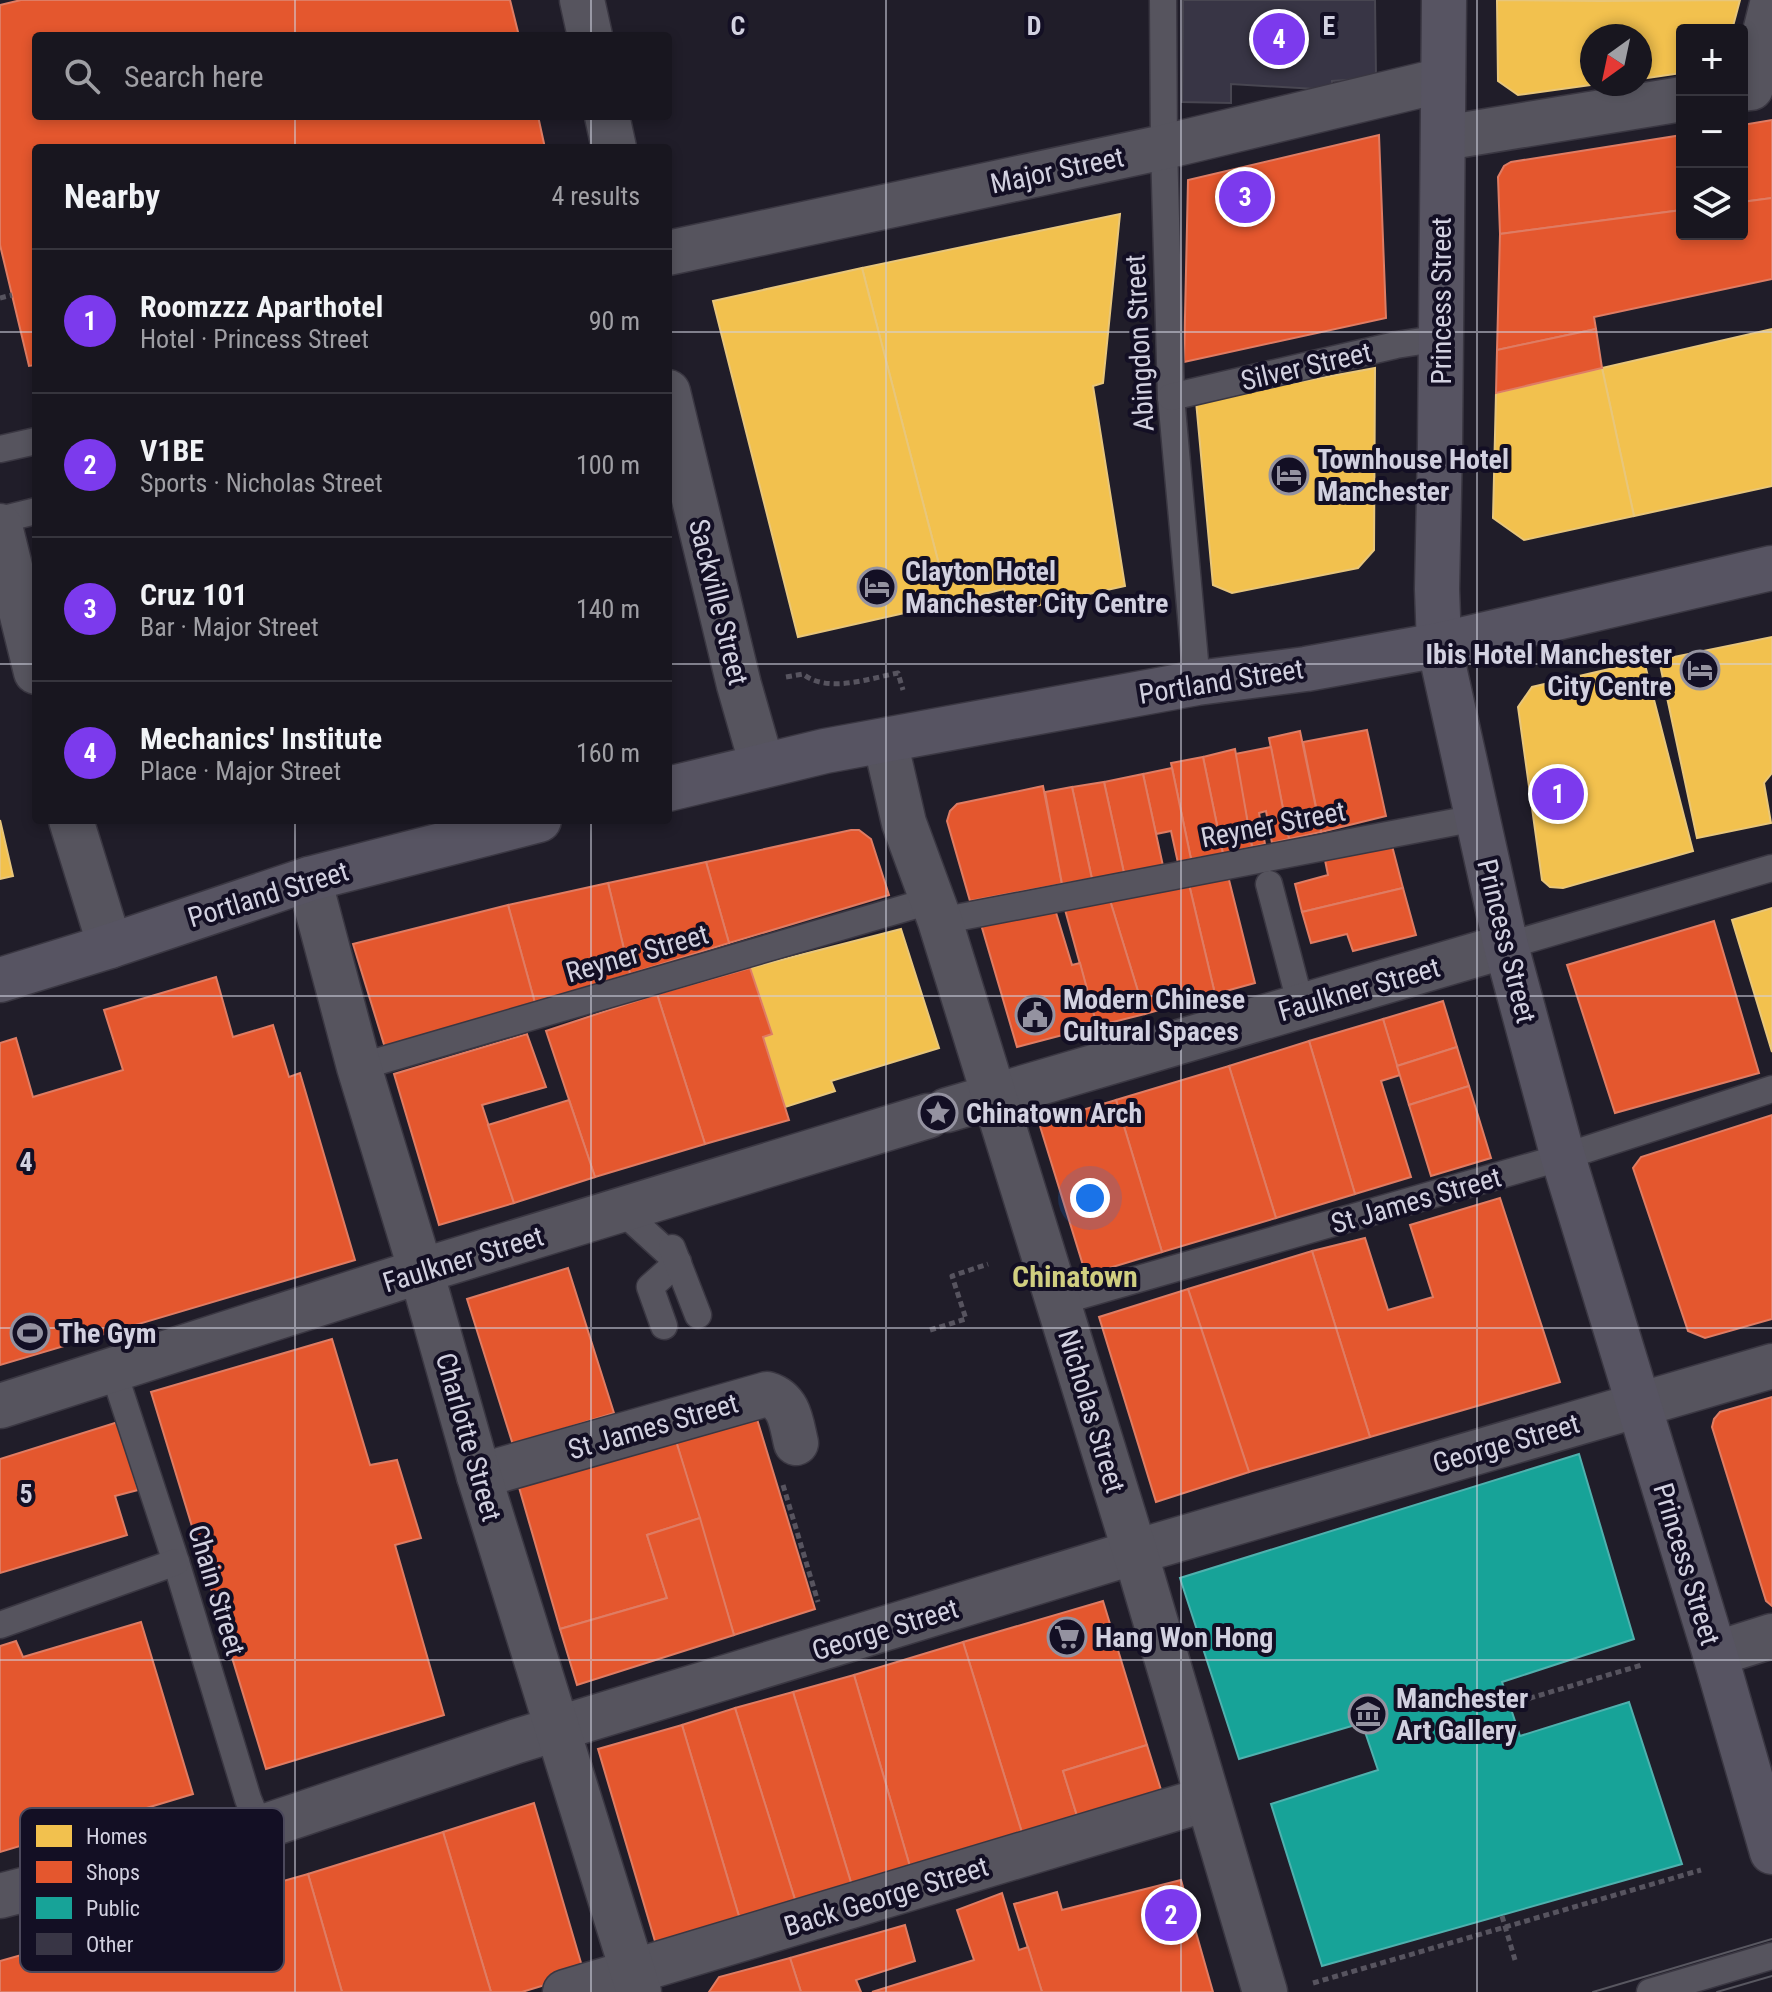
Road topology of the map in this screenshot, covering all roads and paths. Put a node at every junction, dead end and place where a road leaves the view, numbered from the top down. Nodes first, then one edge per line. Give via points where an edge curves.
1 (582, 0) edge
2 (1163, 0) edge
3 (1444, 0) edge
4 (1772, 4) edge
5 (589, 32) edge
6 (1443, 80) junction
7 (1748, 88) edge
8 (1676, 100) edge
9 (608, 120) edge
10 (1444, 138) junction
11 (613, 144) edge
12 (1164, 147) junction
13 (672, 252) edge
14 (12, 295) dead end
15 (0, 298) edge
16 (1441, 338) junction
17 (1171, 397) junction
18 (672, 409) edge
19 (32, 442) edge
20 (0, 449) edge
21 (32, 512) edge
22 (0, 520) edge
23 (0, 526) edge
24 (1772, 568) edge
25 (1439, 645) junction
26 (27, 656) edge
27 (898, 673) dead end
28 (803, 674) dead end
29 (1197, 683) junction
30 (885, 741) junction
31 (762, 765) junction
32 (672, 788) edge
33 (1476, 818) junction
34 (72, 824) edge
35 (523, 824) edge
36 (1772, 868) edge
37 (309, 879) junction
38 (1269, 884) dead end
39 (936, 910) junction
40 (110, 946) junction
41 (1506, 946) junction
42 (0, 980) edge
43 (1301, 1006) junction
44 (359, 1067) junction
45 (1772, 1089) edge
46 (994, 1097) junction
47 (1563, 1157) junction
48 (637, 1205) junction
49 (678, 1262) junction
50 (988, 1264) dead end
51 (421, 1271) junction
52 (1058, 1302) junction
53 (698, 1315) dead end
54 (664, 1326) dead end
55 (930, 1330) dead end
56 (1772, 1366) edge
57 (113, 1370) junction
58 (0, 1406) edge
59 (1638, 1407) junction
60 (796, 1443) dead end
61 (479, 1476) junction
62 (783, 1484) dead end
63 (1135, 1552) junction
64 (176, 1562) junction
65 (0, 1625) edge
66 (1772, 1636) edge
67 (830, 1646) junction
68 (1715, 1654) junction
69 (1642, 1665) dead end
70 (1510, 1704) dead end
71 (556, 1729) junction
72 (1207, 1799) junction
73 (252, 1808) edge
74 (284, 1820) edge
75 (1772, 1852) edge
76 (1701, 1870) dead end
77 (20, 1891) edge
78 (0, 1896) edge
79 (1502, 1916) dead end
80 (1506, 1927) junction
81 (1772, 1956) edge
82 (1515, 1960) dead end
83 (636, 1982) edge
84 (1313, 1983) dead end
85 (565, 1992) edge
86 (1265, 1992) edge
87 (1650, 1992) edge

1 - 5 street
2 - 12 lane, Abingdon Street
3 - 6 main road, Princess Street
4 - 7 street
6 - 10 main road, Princess Street
6 - 12 street, Major Street
8 - 10 street
9 - 11 street
10 - 16 main road, Princess Street
12 - 13 street, Major Street
12 - 17 lane, Abingdon Street
14 - 15 path
16 - 17 lane, Silver Street
16 - 25 main road, Princess Street
17 - 29 lane, Abingdon Street
18 - 31 street, Sackville Street
19 - 20 lane
21 - 22 lane
23 - 26 street
24 - 25 main road, Portland Street
25 - 29 main road, Portland Street
25 - 33 main road, Princess Street
27 - 28 path via 827,684
29 - 30 main road, Portland Street
30 - 31 main road, Portland Street
30 - 39 street, Nicholas Street via 904,823
31 - 32 main road, Portland Street
33 - 39 lane, Reyner Street
33 - 41 main road, Princess Street
34 - 40 street
35 - 37 main road, Portland Street
36 - 41 lane, Faulkner Street
37 - 40 main road, Portland Street
37 - 44 street, Charlotte Street
38 - 43 lane
39 - 44 lane, Reyner Street
39 - 46 street, Nicholas Street
40 - 42 main road, Portland Street
41 - 43 street, Faulkner Street
41 - 47 main road, Princess Street
43 - 46 street, Faulkner Street
44 - 51 street, Charlotte Street
45 - 47 lane, St James Street
46 - 48 street, Faulkner Street
46 - 52 street, Nicholas Street
47 - 52 lane, St James Street
47 - 59 main road, Princess Street
48 - 49 lane
48 - 51 street, Faulkner Street
49 - 53 lane
49 - 54 lane via 650,1287
50 - 55 path via 952,1276 966,1319
51 - 57 street, Faulkner Street
51 - 61 street, Charlotte Street
52 - 63 street, Nicholas Street
56 - 59 street, George Street
57 - 58 street, Faulkner Street
57 - 64 lane, Chain Street
59 - 63 street, George Street
59 - 68 main road, Princess Street
60 - 61 street, St James Street via 786,1406 767,1394
61 - 71 street, Charlotte Street
62 - 67 path
63 - 67 street, George Street
63 - 72 street, Nicholas Street
64 - 65 lane
64 - 73 lane, Chain Street
66 - 68 street
67 - 71 street, George Street
68 - 75 main road, Princess Street
69 - 70 path
71 - 74 street, George Street
71 - 83 street, Charlotte Street
72 - 83 street, Back George Street
72 - 86 street, Nicholas Street
76 - 80 path
77 - 78 street, George Street
79 - 80 path
80 - 82 path
80 - 84 path
81 - 87 lane
83 - 85 street, Back George Street

